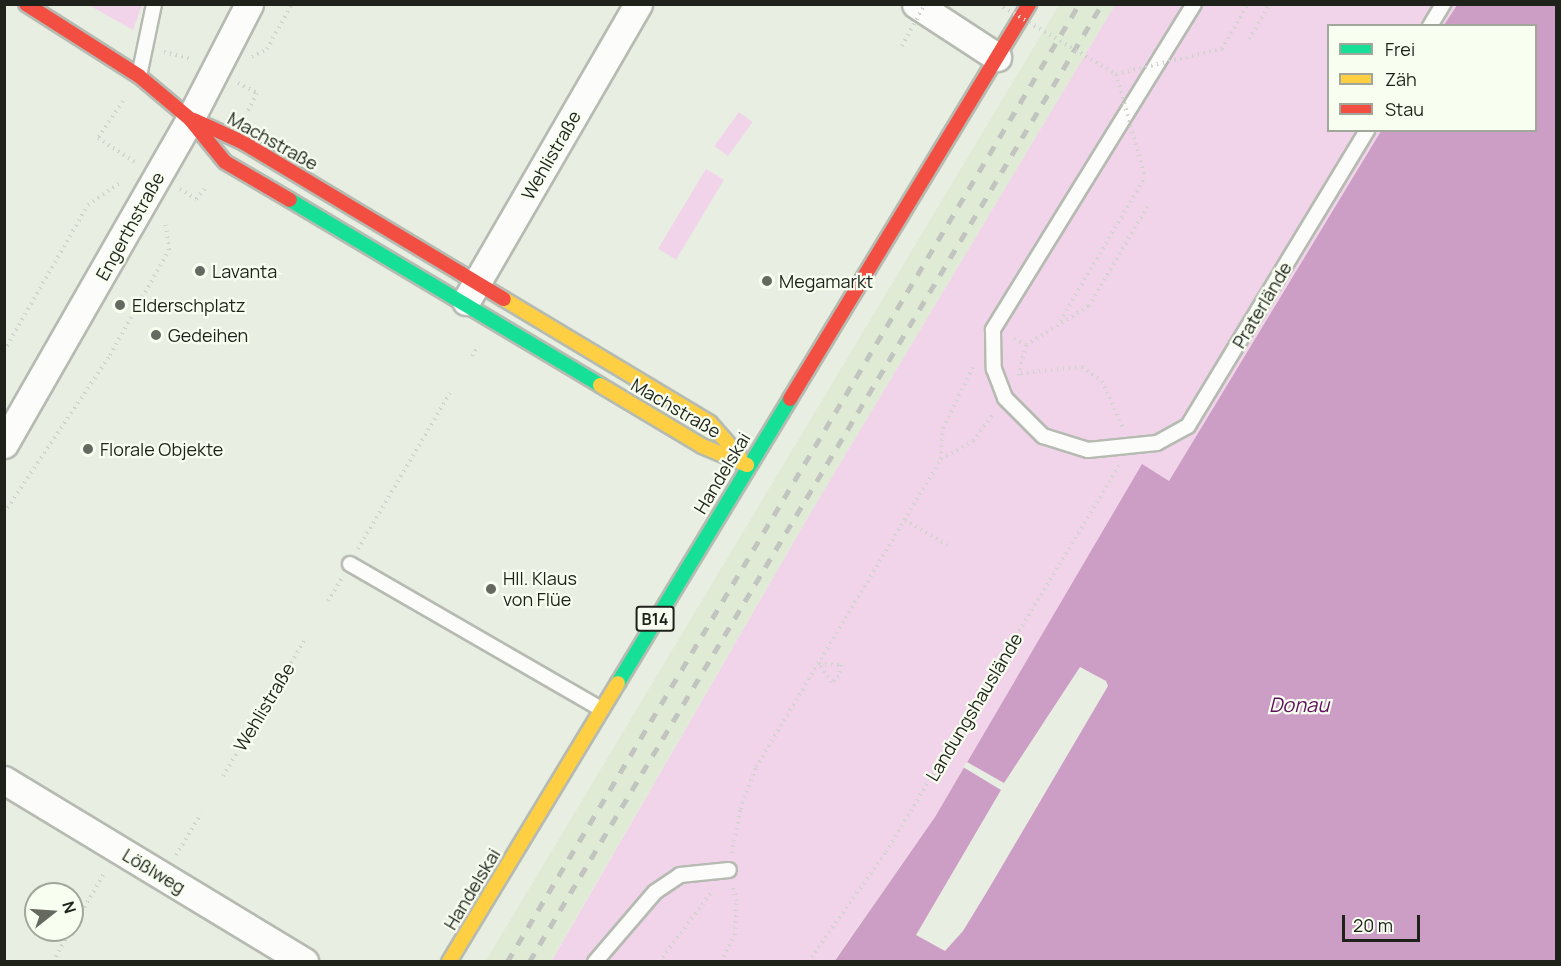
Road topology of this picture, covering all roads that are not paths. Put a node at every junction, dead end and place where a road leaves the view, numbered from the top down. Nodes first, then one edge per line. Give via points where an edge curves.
1 (26, 4) edge
2 (154, 4) edge
3 (249, 4) edge
4 (638, 4) edge
5 (1029, 4) edge
6 (1194, 4) edge
7 (1443, 4) edge
8 (916, 5) edge
9 (1431, 24) edge
10 (997, 57) junction
11 (139, 76) junction
12 (190, 119) junction
13 (1366, 132) edge
14 (471, 293) junction
15 (4, 444) edge
16 (747, 465) junction
17 (350, 564) road end
18 (601, 709) junction
19 (4, 780) edge
20 (729, 870) road end
21 (304, 962) edge
22 (449, 962) edge
23 (595, 962) edge

1 - 11 main road
2 - 11 lane
3 - 12 street, Engerthstraße via 230,70
4 - 14 street, Wehlistraße
5 - 10 main road, Handelskai / B14
6 - 13 lane, Praterlände via 993,330 994,369 1005,398 1043,436 1088,450 1157,443 1188,426
7 - 9 lane
8 - 10 street
10 - 16 main road, Handelskai / B14
11 - 12 main road
12 - 14 main road, Machstraße via 244,143
12 - 14 main road, Machstraße via 225,162
12 - 15 street, Engerthstraße
14 - 16 main road, Machstraße via 702,446
14 - 16 main road, Machstraße via 710,423
16 - 18 main road, Handelskai / B14
17 - 18 lane
18 - 22 main road, Handelskai / B14
19 - 21 street, Lößlweg
20 - 23 lane via 680,874 655,892

